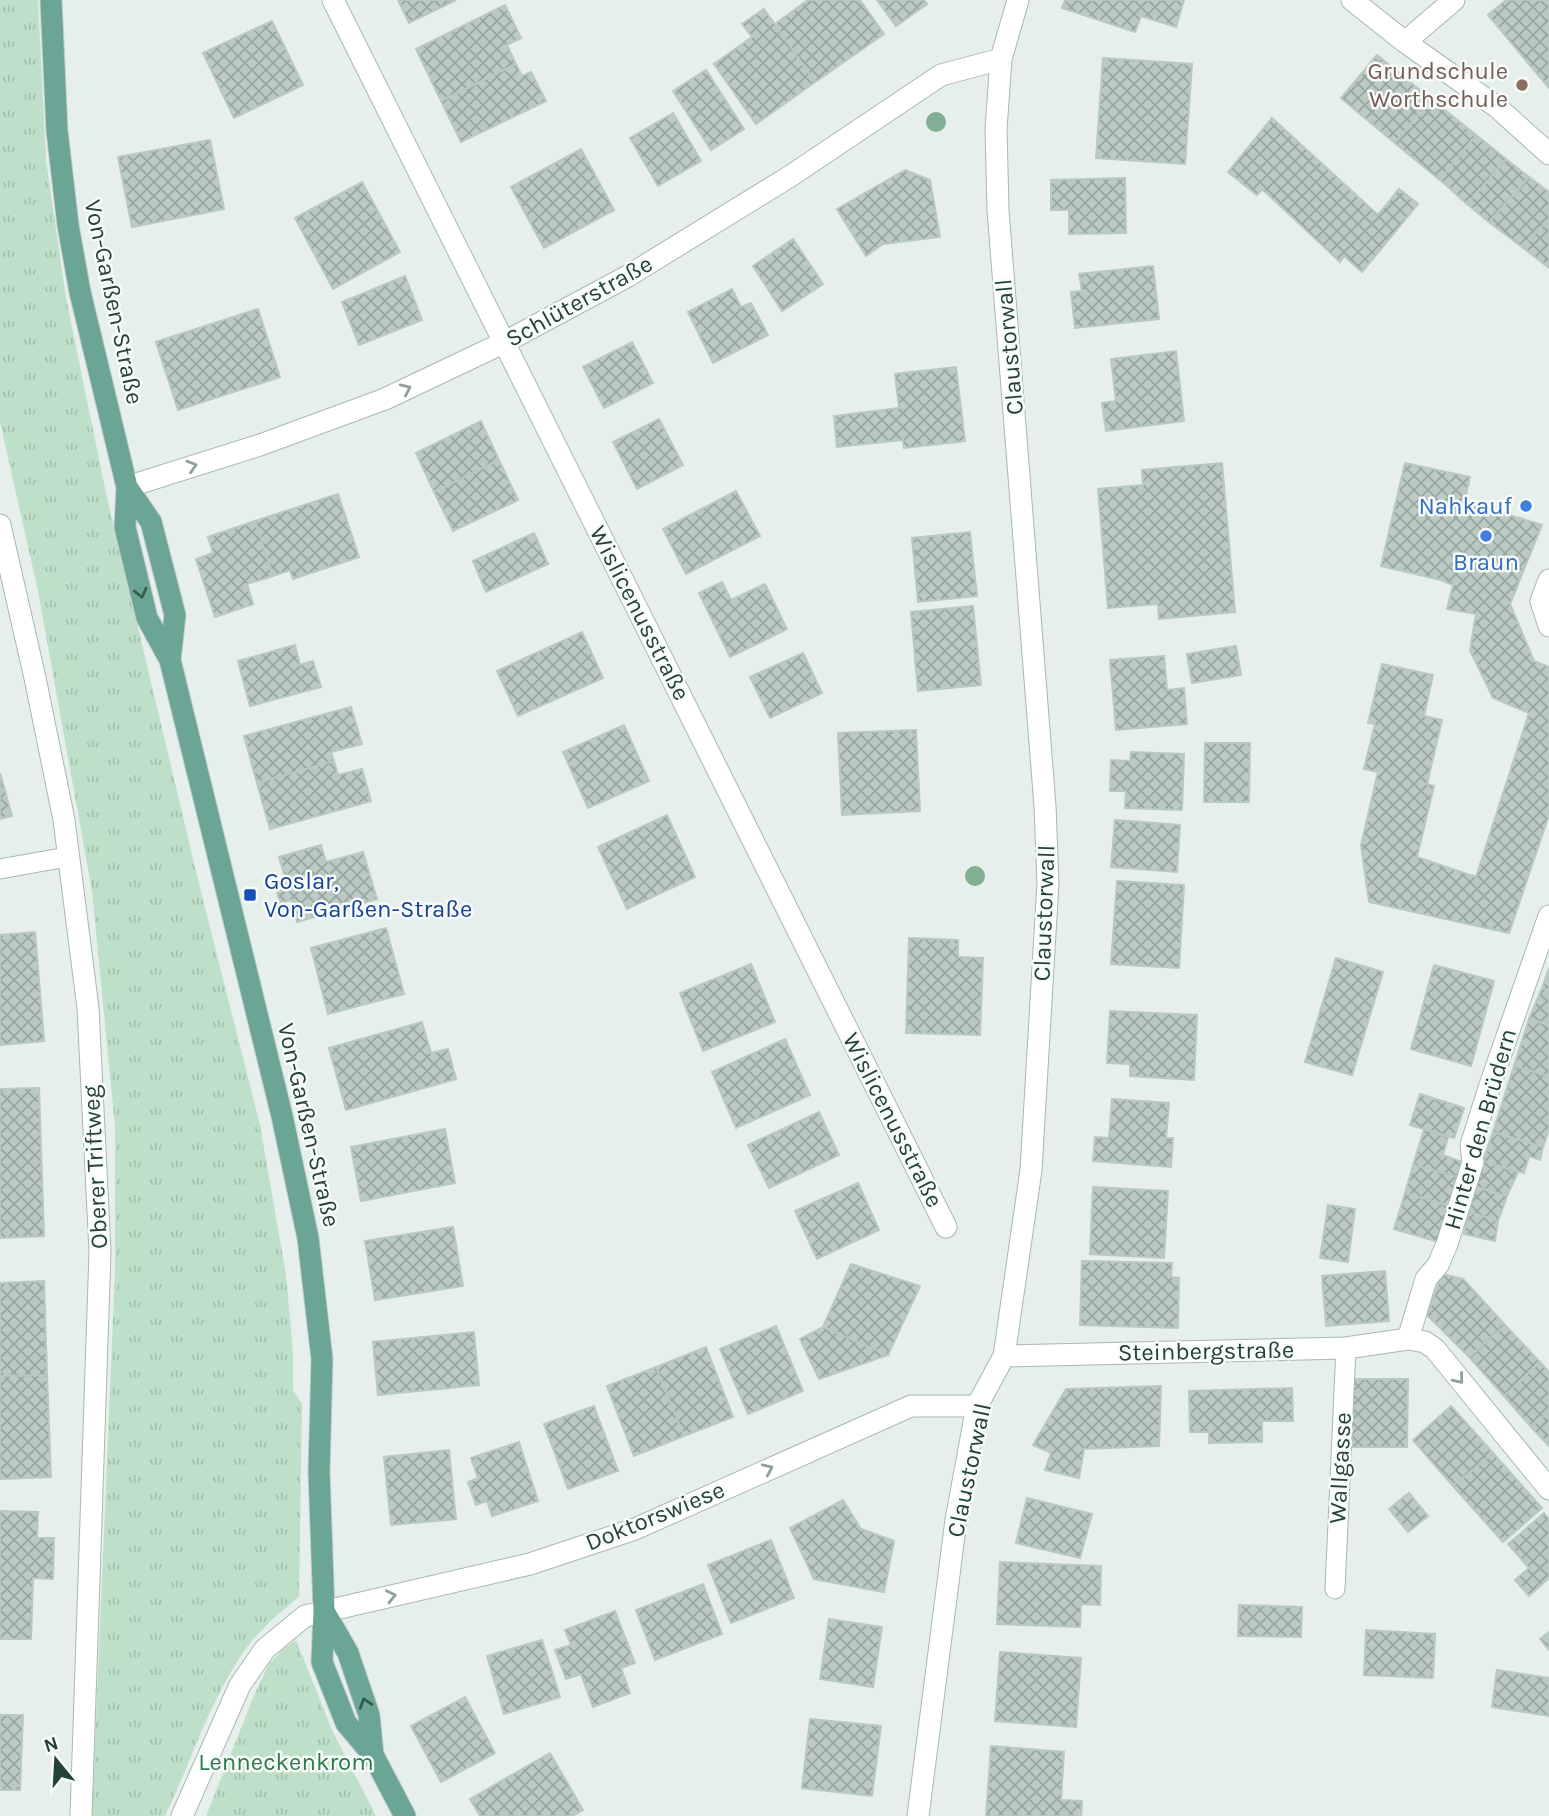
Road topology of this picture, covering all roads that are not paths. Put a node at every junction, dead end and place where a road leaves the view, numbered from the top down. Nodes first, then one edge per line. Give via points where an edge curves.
1 (51, 0) edge
2 (333, 0) edge
3 (1018, 0) edge
4 (1352, 0) edge
5 (1454, 0) edge
6 (1405, 42) junction
7 (1001, 59) junction
8 (1549, 153) edge
9 (505, 342) junction
10 (127, 487) junction
11 (0, 525) edge
12 (1549, 580) edge
13 (1549, 626) edge
14 (67, 857) junction
15 (0, 869) edge
16 (1549, 916) edge
17 (946, 1227) dead end
18 (1408, 1339) junction
19 (1346, 1348) junction
20 (1004, 1356) junction
21 (977, 1406) junction
22 (1549, 1489) edge
23 (1335, 1589) dead end
24 (324, 1611) junction
25 (81, 1816) edge
26 (182, 1816) edge
27 (405, 1816) edge
28 (918, 1816) edge

1 - 10 main road, Von-Garßen-Straße via 57,131 68,225
2 - 9 street, Wislicenusstraße
3 - 7 street, Claustorwall
4 - 6 street
5 - 6 street
6 - 8 street via 1497,107
7 - 9 street, Schlüterstraße via 941,75 672,250
7 - 20 street, Claustorwall via 996,129 998,210 1048,883 1031,1170
10 -> 9 street, Schlüterstraße via 385,399
9 - 17 street, Wislicenusstraße
10 - 24 main road, Von-Garßen-Straße via 151,522 175,614 170,660 308,1238 322,1359 319,1472
11 - 14 street, Oberer Triftweg via 46,730
12 - 13 street via 1541,601
14 - 15 lane
14 - 25 street, Oberer Triftweg via 88,1008 100,1252
16 - 18 street, Hinter den Brüdern via 1471,1144 1473,1162 1451,1233 1438,1265 1426,1279
18 - 19 street, Steinbergstraße
18 -> 22 street via 1435,1349
19 - 20 street, Steinbergstraße
19 - 23 lane, Wallgasse
20 - 21 street, Claustorwall
24 -> 21 street, Doktorswiese via 530,1564 635,1529 911,1406
21 - 28 street, Claustorwall via 956,1520
24 - 26 street, Doktorswiese via 305,1616 265,1649 240,1685
24 - 27 main road, Von-Garßen-Straße via 322,1662 346,1723 373,1755

